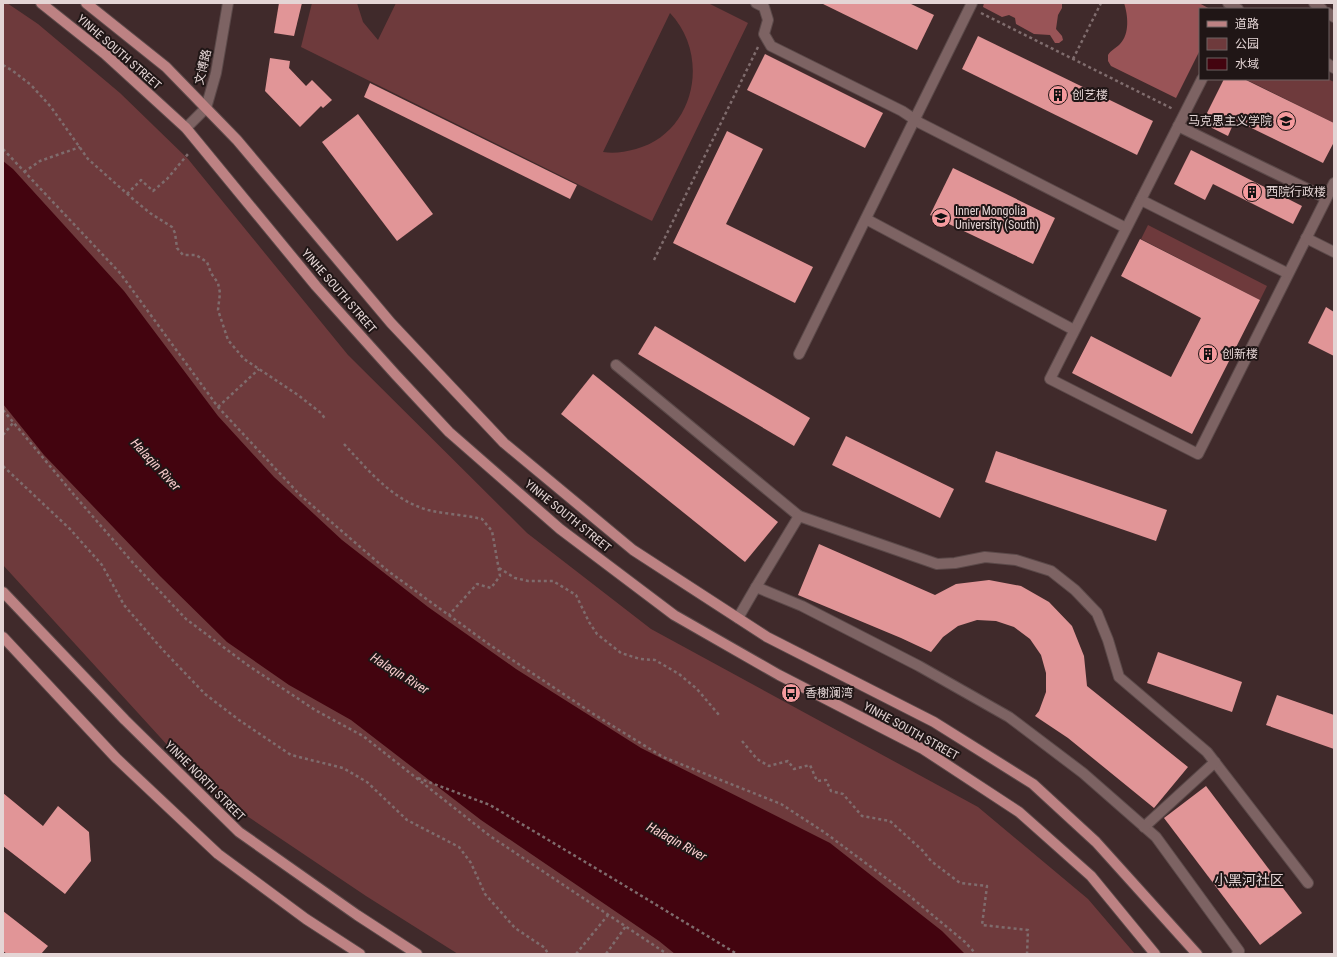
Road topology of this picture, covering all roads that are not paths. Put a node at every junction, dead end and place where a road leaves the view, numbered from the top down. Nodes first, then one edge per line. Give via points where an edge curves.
1 (41, 3) edge
2 (86, 3) edge
3 (228, 3) edge
4 (756, 3) edge
5 (971, 5) edge
6 (1202, 80) edge
7 (206, 108) junction
8 (914, 120) junction
9 (1178, 126) junction
10 (186, 128) junction
11 (1334, 183) edge
12 (1326, 198) junction
13 (1141, 200) junction
14 (866, 218) junction
15 (1126, 228) junction
16 (1306, 238) junction
17 (1334, 252) edge
18 (1287, 273) junction
19 (1074, 330) junction
20 (799, 354) dead end
21 (616, 366) dead end
22 (799, 516) junction
23 (756, 587) junction
24 (3, 592) edge
25 (738, 618) junction
26 (3, 637) edge
27 (1215, 762) junction
28 (1144, 827) junction
29 (1308, 883) dead end
30 (360, 954) edge
31 (417, 954) edge
32 (1155, 954) edge
33 (1198, 954) edge
34 (1237, 954) edge

1 - 10 main road, YINHE SOUTH STREET via 105,54
2 - 7 main road, YINHE SOUTH STREET via 166,67
3 - 7 street, 文博路 via 216,73
4 - 8 street via 764,7 768,20 764,34 771,46 902,111
5 - 8 street
6 - 9 street
7 - 10 street, 文博路
7 - 25 main road, YINHE SOUTH STREET via 237,140 390,324 504,443 633,550
8 - 14 street
8 - 15 street
9 - 12 street
9 - 13 street
10 - 32 main road, YINHE SOUTH STREET via 316,286 449,432 560,529 674,615 779,675 923,749 1020,812 1092,876
11 - 12 street
12 - 16 street
13 - 15 street
13 - 18 street
14 - 19 street
14 - 20 street
15 - 19 street
16 - 17 street
16 - 18 street
18 - 19 street via 1198,454 1050,379
21 - 22 street
22 - 23 street
22 - 27 street via 937,564 985,557 1016,560 1051,571 1075,590 1097,613 1119,678 1207,752
23 - 25 street
23 - 28 street via 802,606 1009,717 1083,773
24 - 31 main road, YINHE NORTH STREET via 125,720 239,832
25 - 33 main road, YINHE SOUTH STREET via 767,637 934,722 1033,784 1096,842
26 - 30 main road via 116,758 218,854 306,919
27 - 28 street
27 - 29 street
28 - 34 street via 1156,837 1239,951

